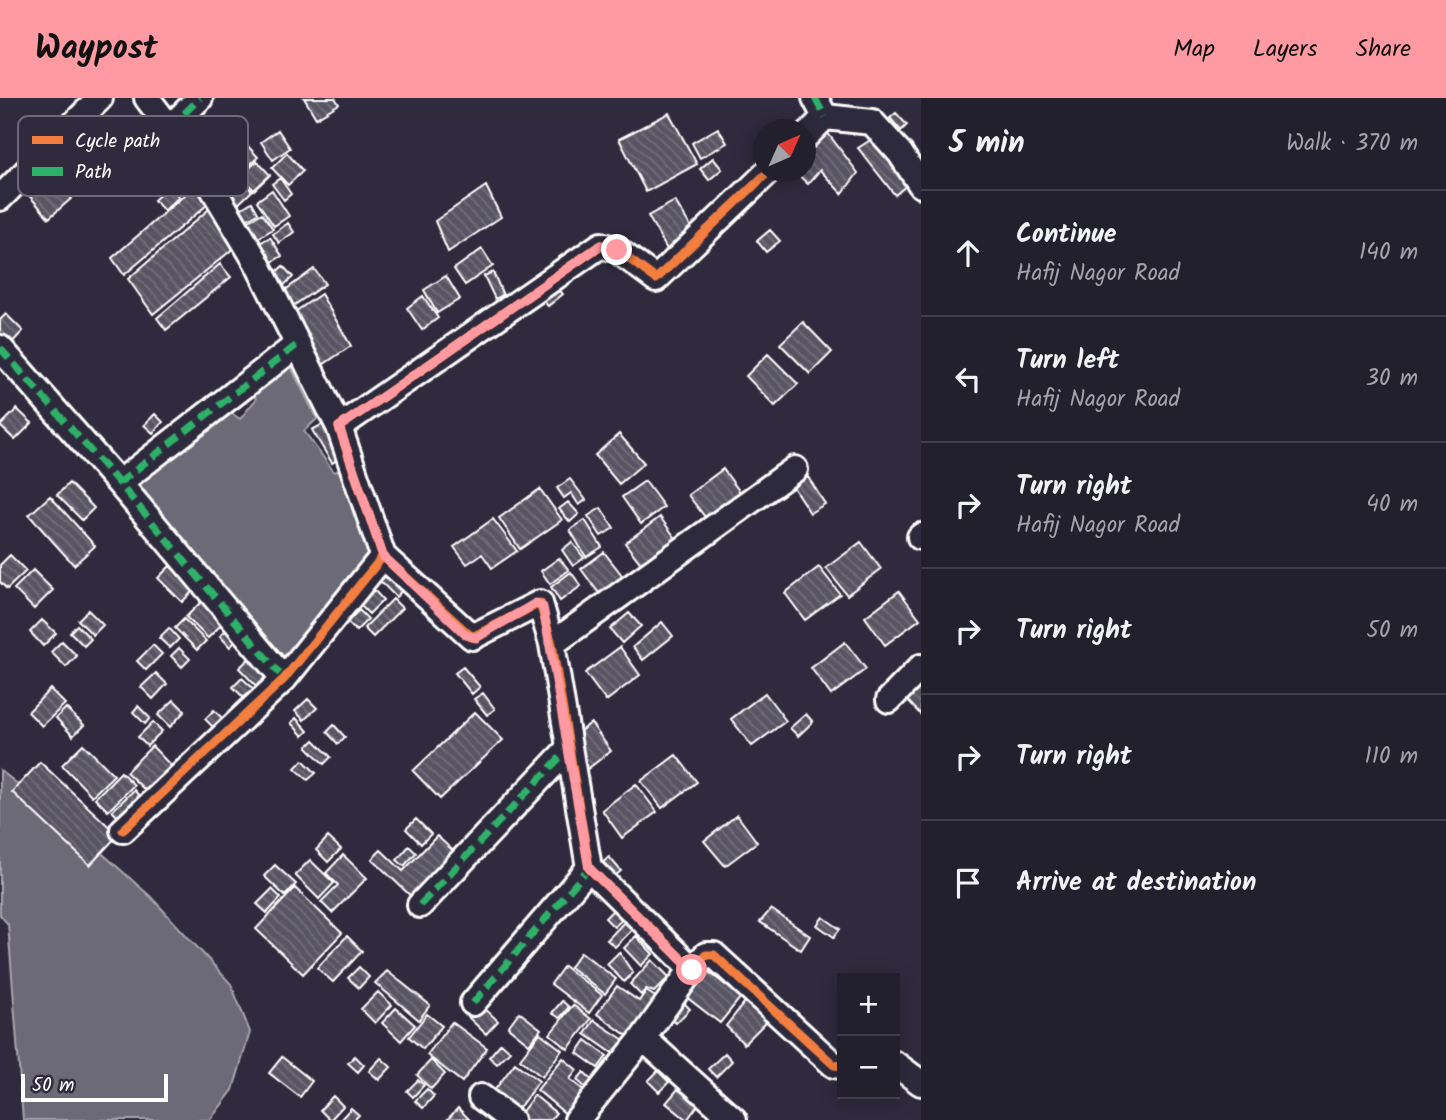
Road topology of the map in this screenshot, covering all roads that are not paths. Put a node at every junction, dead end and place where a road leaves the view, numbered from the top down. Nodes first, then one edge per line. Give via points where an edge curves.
1 (100, 98) edge
2 (147, 98) edge
3 (200, 98) edge
4 (820, 107) edge
5 (82, 116) edge
6 (160, 116) edge
7 (181, 116) edge
8 (18, 180) edge
9 (758, 182) edge
10 (921, 185) edge
11 (217, 196) edge
12 (0, 198) edge
13 (298, 344) junction
14 (0, 348) edge
15 (339, 427) junction
16 (795, 469) dead end
17 (119, 483) junction
18 (383, 556) junction
19 (552, 645) junction
20 (921, 667) edge
21 (284, 679) junction
22 (888, 700) dead end
23 (568, 749) junction
24 (123, 830) dead end
25 (589, 868) junction
26 (420, 905) dead end
27 (692, 970) junction
28 (473, 1003) dead end
29 (643, 1038) junction
30 (837, 1065) edge
31 (900, 1068) edge
32 (921, 1083) edge
33 (481, 1097) dead end
34 (511, 1120) edge
35 (577, 1120) edge
36 (734, 1120) edge

1 - 5 street
2 - 6 street
3 - 7 street
4 - 10 street via 872,122
8 - 12 street
9 - 15 street via 656,279 617,250 601,245
11 - 13 street
13 - 15 street
13 - 17 street
14 - 17 street
15 - 18 street
16 - 19 street
17 - 21 street
18 - 19 street via 466,635 476,638 536,603 543,607
18 - 21 street
19 - 23 street
20 - 22 street
21 - 24 street
23 - 25 street
23 - 26 street
25 - 27 street
25 - 28 street
27 - 29 street
27 - 30 street via 706,955 714,955
29 - 35 street
29 - 36 street
31 - 32 street
33 - 34 street

